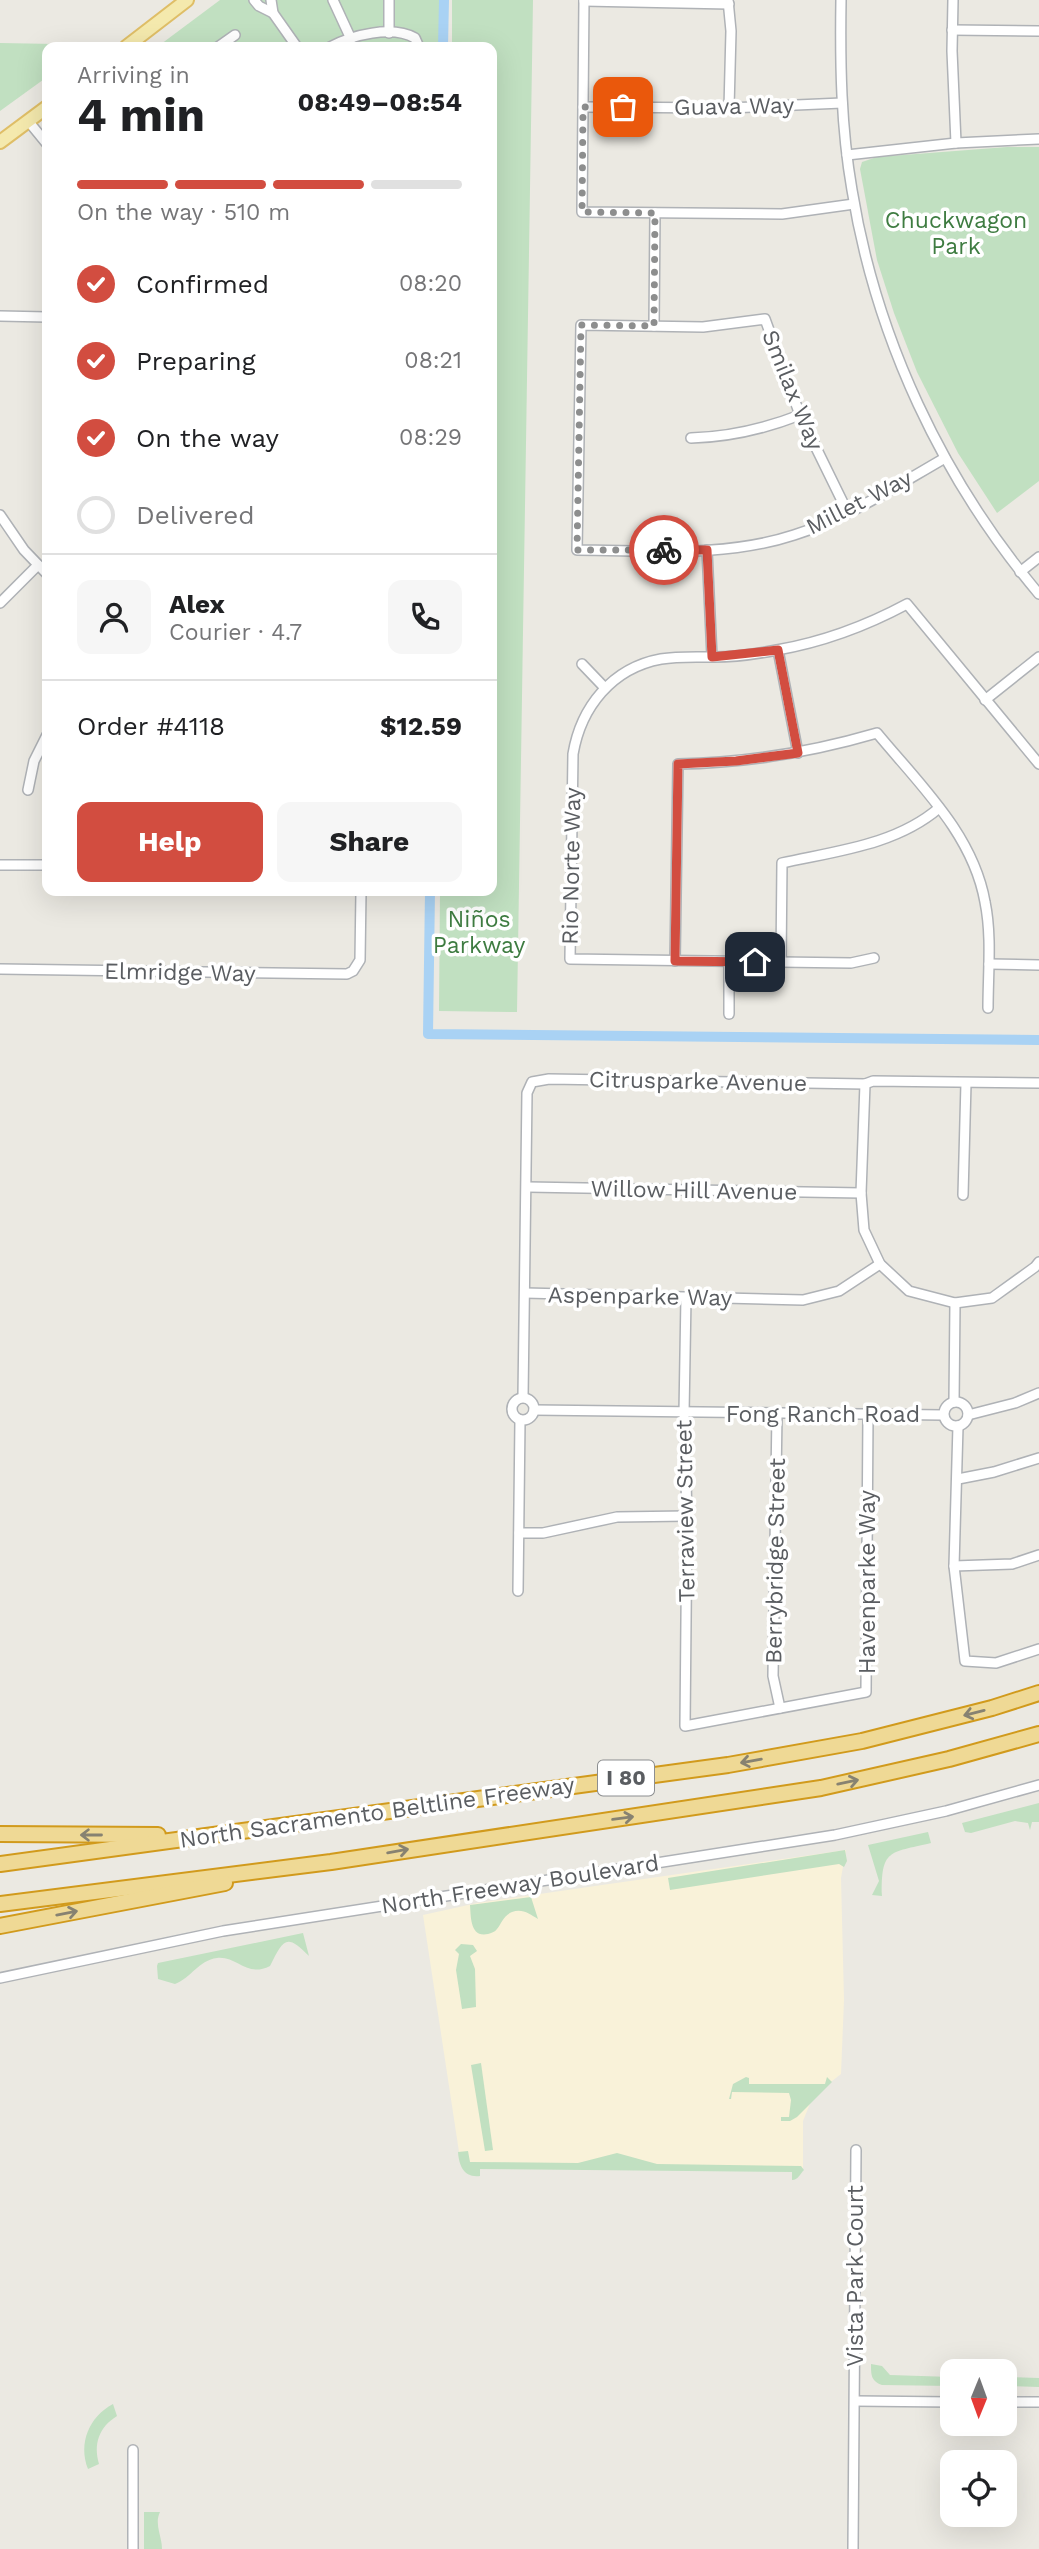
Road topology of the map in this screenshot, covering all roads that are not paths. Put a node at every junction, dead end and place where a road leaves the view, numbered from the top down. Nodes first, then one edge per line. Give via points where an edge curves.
1 (187, 0) edge
2 (254, 0) edge
3 (271, 0) edge
4 (332, 0) edge
5 (389, 0) edge
6 (841, 0) edge
7 (953, 0) edge
8 (584, 1) edge
9 (728, 2) edge
10 (273, 13) junction
11 (952, 30) junction
12 (1039, 31) edge
13 (389, 33) junction
14 (235, 35) dead end
15 (351, 39) junction
16 (132, 42) edge
17 (225, 42) edge
18 (293, 42) edge
19 (343, 42) edge
20 (417, 42) edge
21 (842, 103) junction
22 (583, 107) junction
23 (729, 108) junction
24 (42, 111) edge
25 (29, 122) junction
26 (42, 138) edge
27 (1039, 139) edge
28 (0, 142) edge
29 (956, 143) junction
30 (847, 155) junction
31 (854, 204) junction
32 (655, 213) junction
33 (0, 316) edge
34 (42, 317) edge
35 (581, 325) joint
36 (654, 326) junction
37 (800, 415) junction
38 (691, 438) dead end
39 (945, 458) junction
40 (848, 513) junction
41 (0, 515) edge
42 (707, 550) junction
43 (1039, 557) edge
44 (38, 565) junction
45 (42, 569) edge
46 (1020, 572) junction
47 (1039, 594) edge
48 (0, 603) edge
49 (778, 650) junction
50 (712, 657) junction
51 (1039, 657) edge
52 (582, 664) dead end
53 (605, 688) junction
54 (985, 699) junction
55 (42, 745) edge
56 (798, 753) junction
57 (1039, 764) edge
58 (28, 790) dead end
59 (939, 808) junction
60 (0, 865) edge
61 (42, 865) edge
62 (361, 896) edge
63 (874, 958) dead end
64 (675, 961) junction
65 (729, 962) junction
66 (781, 962) junction
67 (989, 964) junction
68 (1039, 965) edge
69 (0, 969) edge
70 (988, 1009) dead end
71 (729, 1014) dead end
72 (966, 1083) junction
73 (1039, 1083) edge
74 (865, 1084) junction
75 (527, 1187) junction
76 (861, 1193) junction
77 (963, 1195) dead end
78 (1039, 1262) edge
79 (880, 1265) junction
80 (525, 1293) junction
81 (686, 1297) junction
82 (955, 1303) junction
83 (1039, 1393) edge
84 (523, 1397) junction
85 (954, 1402) junction
86 (534, 1410) junction
87 (684, 1413) junction
88 (777, 1414) junction
89 (868, 1415) junction
90 (943, 1415) junction
91 (968, 1415) junction
92 (520, 1420) junction
93 (958, 1426) junction
94 (1039, 1458) edge
95 (958, 1479) junction
96 (687, 1516) junction
97 (519, 1533) junction
98 (1039, 1555) edge
99 (954, 1566) junction
100 (518, 1591) dead end
101 (1039, 1649) edge
102 (1039, 1693) edge
103 (780, 1708) junction
104 (685, 1726) joint
105 (1039, 1734) edge
106 (1039, 1785) edge
107 (0, 1834) edge
108 (208, 1835) junction
109 (331, 1862) junction
110 (0, 1864) edge
111 (0, 1904) edge
112 (0, 1926) edge
113 (0, 1978) edge
114 (856, 2150) dead end
115 (855, 2401) junction
116 (940, 2402) edge
117 (1017, 2402) edge
118 (1039, 2402) edge
119 (134, 2450) dead end
120 (133, 2549) edge
121 (853, 2549) edge

1 - 16 main road
2 - 10 street
3 - 10 street
4 - 15 street
5 - 13 street
6 - 21 street
7 - 11 street
8 - 9 street
8 - 22 street
9 - 23 street
10 - 18 street
11 - 12 street
11 - 29 street
13 - 15 street
13 - 20 street via 408,34
14 - 17 street
15 - 19 street
21 - 23 street, Guava Way
21 - 30 street
22 - 23 street, Guava Way
22 - 32 street via 582,212
24 - 25 main road
25 - 26 street
25 - 28 main road
27 - 29 street
29 - 30 street
30 - 31 street
31 - 32 street via 782,215
31 - 39 street via 887,330
32 - 36 street
33 - 34 street
35 - 36 street, Smilax Way
35 - 42 street, Millet Way via 577,550
36 - 37 street, Smilax Way via 715,326 765,319
37 - 38 street via 755,431
37 - 40 street, Smilax Way
39 - 40 street, Millet Way
39 - 46 street
40 - 42 street, Millet Way via 770,542
41 - 44 street
42 - 50 street
43 - 46 street
44 - 45 street
44 - 48 street
46 - 47 street
49 - 50 street
49 - 54 street via 826,639 907,604
49 - 56 street
50 - 53 street via 647,662
51 - 54 street
52 - 53 street
53 - 64 street, Rio Norte Way via 587,711 573,754 570,959
54 - 57 street
55 - 58 street
56 - 59 street via 877,733
56 - 64 street via 678,764
59 - 66 street via 895,835 782,863
59 - 67 street via 964,844 980,881 988,920
60 - 61 street
62 - 69 street, Elmridge Way via 357,967 341,974
63 - 66 street, Rio Norte Way via 851,963
64 - 65 street, Rio Norte Way
65 - 66 street, Rio Norte Way
65 - 71 street
67 - 68 street
67 - 70 street
72 - 73 street, Citrusparke Avenue
72 - 74 street, Citrusparke Avenue
72 - 77 street
74 - 75 street, Citrusparke Avenue via 532,1082 527,1093
74 - 76 street
75 - 76 street, Willow Hill Avenue
75 - 80 street
76 - 79 street via 864,1230
78 - 82 street via 992,1298
79 - 81 street, Aspenparke Way via 839,1291 803,1300
79 - 82 street via 909,1291
80 - 81 street, Aspenparke Way
80 - 84 street, Aspenparke Way
81 - 87 street, Terraview Street
82 - 85 street
83 - 91 street
84 - 86 street
84 - 92 street via 516,1399 511,1409
85 - 90 street
85 - 91 street via 965,1407
86 - 87 street, Fong Ranch Road
86 - 92 street via 528,1419
87 - 88 street, Fong Ranch Road
87 - 96 street, Terraview Street
88 - 89 street, Fong Ranch Road
88 - 103 street, Berrybridge Street via 774,1676
89 - 90 street, Fong Ranch Road
89 - 103 street, Havenparke Way via 866,1692
90 - 93 street via 947,1423
91 - 93 street
92 - 97 street
93 - 95 street
94 - 95 street
95 - 99 street
96 - 97 street via 617,1517 543,1534
96 - 104 street, Terraview Street
97 - 100 street
98 - 99 street via 1012,1564
99 - 101 street via 965,1661 996,1663
102 -> 108 highway, North Sacramento Beltline Freeway / I 80 via 862,1741 728,1765
103 - 104 street, Havenparke Way
109 -> 105 highway, North Sacramento Beltline Freeway / I 80 via 821,1788
106 - 113 street, North Freeway Boulevard via 835,1835 223,1931
108 -> 107 highway
108 - 110 highway, North Sacramento Beltline Freeway / I 80
109 - 111 highway, North Sacramento Beltline Freeway / I 80
112 -> 109 highway
114 - 115 street, Vista Park Court
115 - 116 street
115 - 121 street, Vista Park Court
117 - 118 street
119 - 120 street

